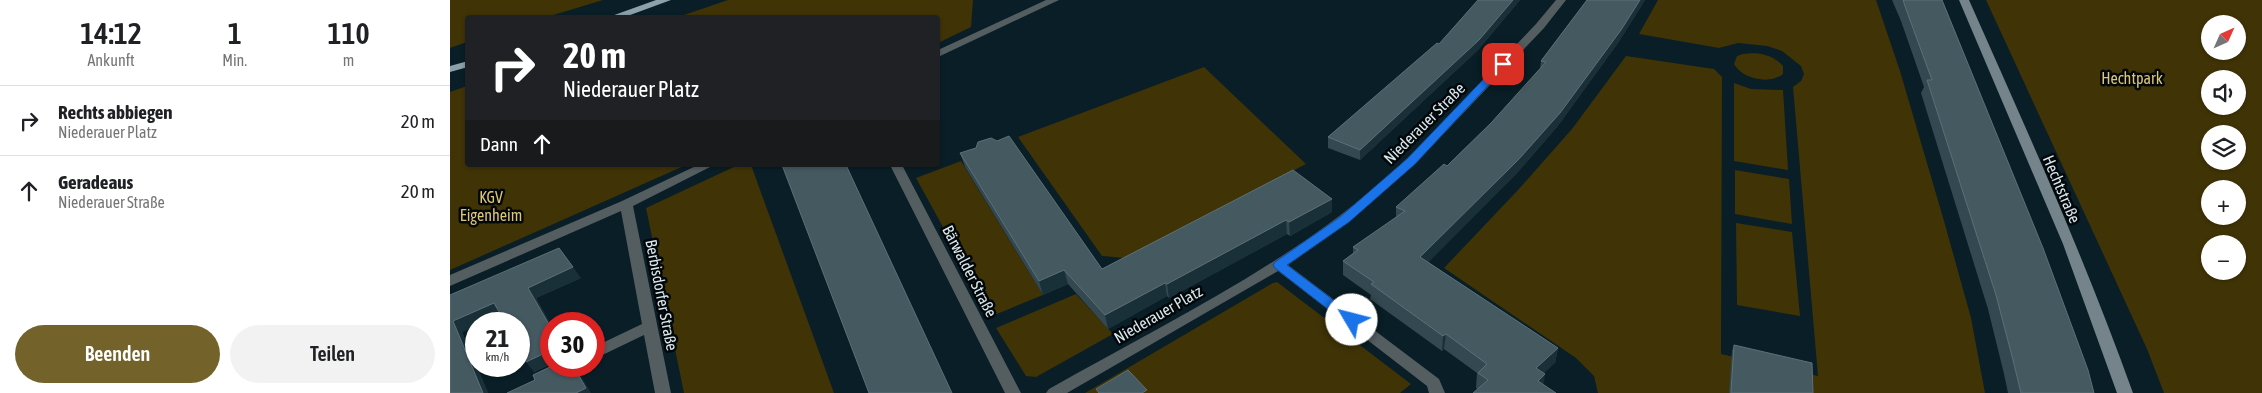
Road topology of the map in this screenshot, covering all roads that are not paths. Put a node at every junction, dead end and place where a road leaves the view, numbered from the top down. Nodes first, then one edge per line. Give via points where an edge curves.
1 (666, 0) edge
2 (1054, 0) edge
3 (1561, 0) edge
4 (1964, 0) edge
5 (620, 15) edge
6 (940, 53) edge
7 (465, 65) edge
8 (450, 69) edge
9 (704, 167) edge
10 (897, 167) edge
11 (626, 204) junction
12 (1344, 219) joint
13 (1279, 265) junction
14 (450, 281) edge
15 (650, 326) junction
16 (605, 348) edge
17 (662, 393) edge
18 (1013, 393) edge
19 (1054, 393) edge
20 (1437, 393) edge
21 (2125, 393) edge

1 - 5 main road
2 - 6 street
3 - 12 street, Niederauer Straße via 1411,161
4 - 21 street, Hechtstraße via 2090,298
7 - 8 main road
9 - 11 street
10 - 18 street, Bärwalder Straße
11 - 14 street
11 - 15 street, Berbisdorfer Straße
12 - 13 street, Niederauer Platz
13 - 19 street, Niederauer Platz
13 - 20 street via 1434,383
15 - 16 street
15 - 17 street, Berbisdorfer Straße

